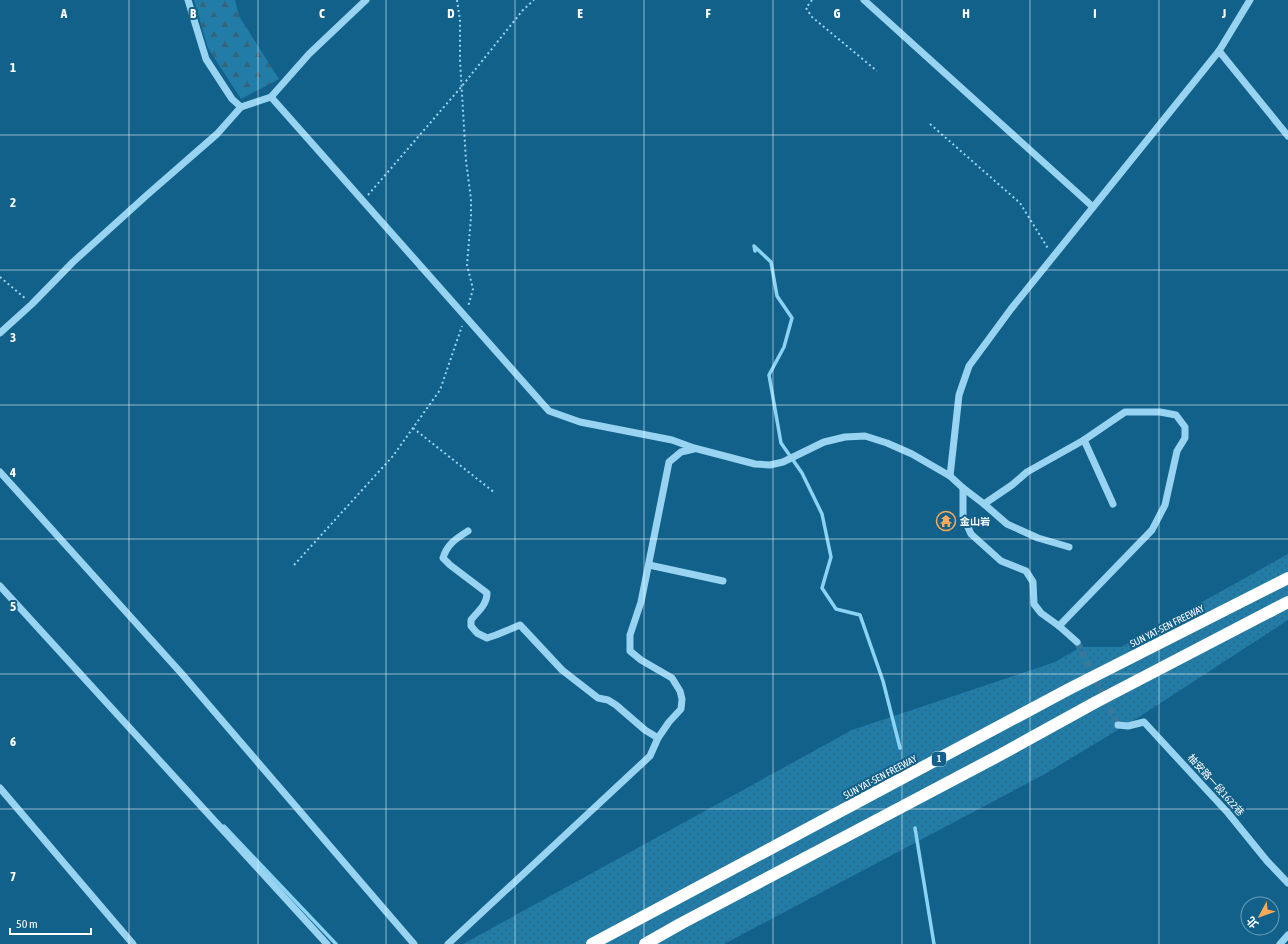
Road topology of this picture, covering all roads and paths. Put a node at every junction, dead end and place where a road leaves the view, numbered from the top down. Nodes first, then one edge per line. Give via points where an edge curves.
1 (188, 0) edge
2 (366, 0) edge
3 (457, 0) edge
4 (534, 0) edge
5 (812, 0) edge
6 (864, 0) edge
7 (1250, 0) edge
8 (1219, 51) junction
9 (877, 71) dead end
10 (462, 86) junction
11 (271, 96) junction
12 (241, 107) junction
13 (930, 124) dead end
14 (1288, 136) edge
15 (363, 200) junction
16 (1093, 207) junction
17 (1054, 257) junction
18 (0, 277) edge
19 (32, 304) junction
20 (465, 316) junction
21 (0, 333) edge
22 (413, 428) junction
23 (1084, 440) junction
24 (694, 448) junction
25 (0, 472) edge
26 (950, 476) junction
27 (963, 488) junction
28 (495, 493) dead end
29 (984, 504) junction
30 (1113, 504) dead end
31 (468, 531) dead end
32 (1069, 546) dead end
33 (649, 564) junction
34 (294, 565) dead end
35 (1288, 578) edge
36 (723, 581) dead end
37 (0, 586) edge
38 (1288, 602) edge
39 (1059, 626) junction
40 (1077, 642) tunnel mouth
41 (1118, 726) dead end
42 (658, 738) junction
43 (0, 788) edge
44 (1288, 883) edge
45 (1288, 935) edge
46 (133, 944) edge
47 (327, 944) edge
48 (414, 944) edge
49 (448, 944) edge
50 (592, 944) edge
51 (645, 944) edge
52 (1280, 944) edge

1 - 12 street via 206,59 232,99
2 - 11 street via 309,54
3 - 10 path
4 - 10 path via 523,10
5 - 9 path via 806,8 812,18
6 - 16 street
7 - 8 street
8 - 14 street
8 - 16 street
10 - 15 path
10 - 20 path via 471,199 467,265 473,289
11 - 12 street
11 - 15 street
12 - 19 street via 217,134 78,257
13 - 17 path via 1020,203
15 - 20 street
16 - 17 street
17 - 26 street via 969,366 959,395
18 - 19 path
19 - 21 street
20 - 22 path via 440,390
20 - 24 street via 549,411 580,422 672,440
22 - 28 path
22 - 34 path via 393,456
23 - 29 street via 1027,472
23 - 30 street
23 - 39 street via 1125,412 1160,412 1176,415 1185,427 1185,438 1177,451 1165,505 1152,530
24 - 26 street via 755,464 770,464 783,462 824,442 865,436 900,448
24 - 33 street via 681,452 669,462
25 - 48 street via 182,674
26 - 27 street
27 - 29 street
27 - 39 street via 962,516 971,534 1001,562 1026,571 1033,582 1034,604 1041,613
29 - 32 street via 1008,524 1038,538
31 - 42 street via 446,549 443,558 487,593 487,600 471,620 471,626 477,633 487,638 520,625 562,670 598,698 616,705
33 - 36 street
33 - 42 street via 641,602 630,635 630,651 672,678 682,699 681,709
35 - 50 highway, SUN YAT-SEN FREEWAY / 1 via 1069,689
37 - 47 street
38 - 51 highway
39 - 40 street
41 - 44 street, 柚安路一段1622巷 via 1144,722
42 - 49 street via 650,756
43 - 46 street
45 - 52 street

